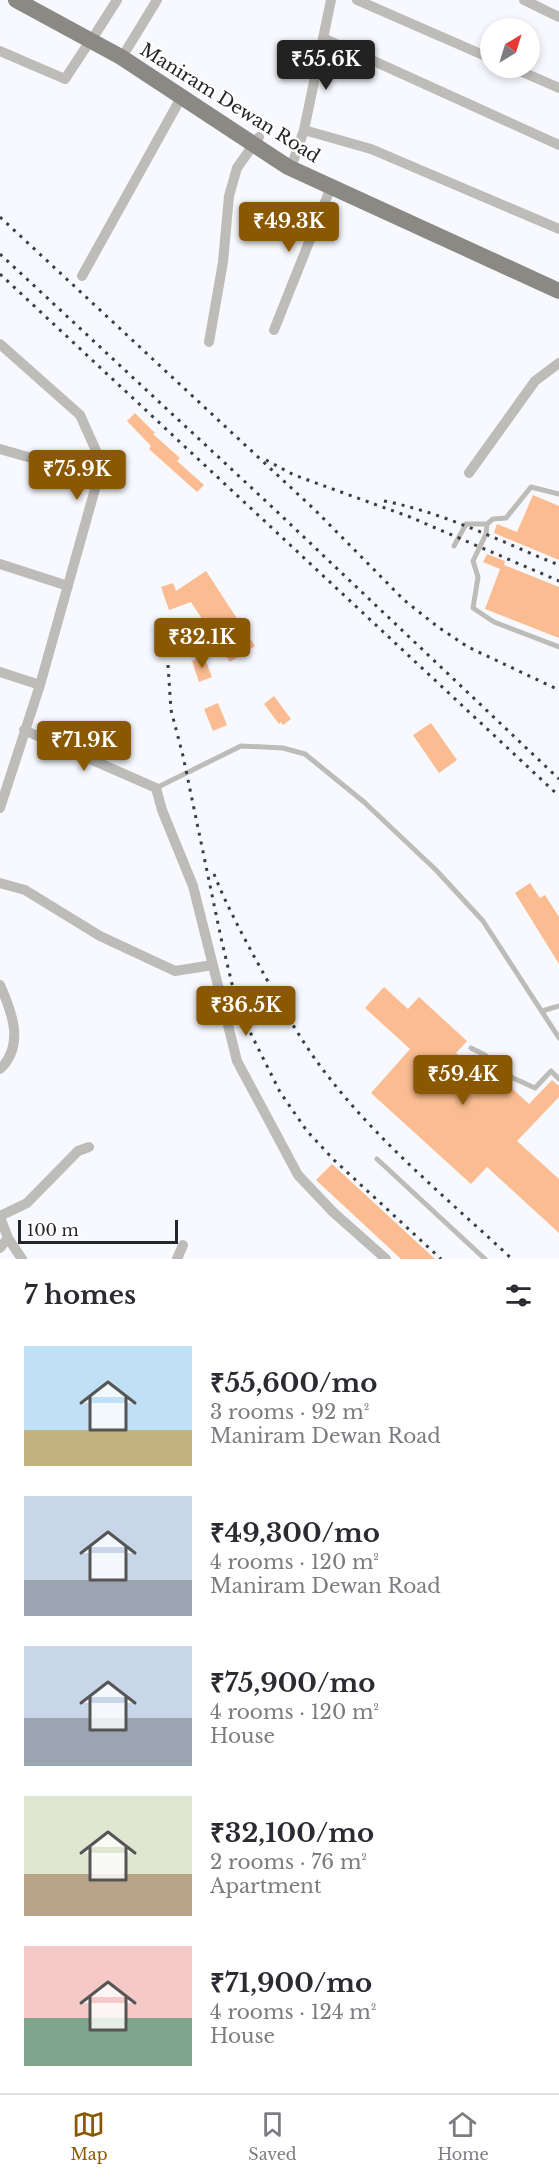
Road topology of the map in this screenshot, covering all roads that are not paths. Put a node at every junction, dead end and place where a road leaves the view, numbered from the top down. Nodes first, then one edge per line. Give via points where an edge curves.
1 (117, 0) edge
2 (157, 0) edge
3 (331, 0) edge
4 (524, 0) edge
5 (24, 1) edge
6 (360, 1) edge
7 (559, 17) edge
8 (93, 37) junction
9 (323, 38) junction
10 (127, 49) junction
11 (0, 51) edge
12 (480, 54) edge
13 (536, 78) edge
14 (559, 88) edge
15 (182, 96) junction
16 (304, 130) junction
17 (256, 140) junction
18 (559, 145) edge
19 (291, 163) junction
20 (331, 187) junction
21 (559, 229) edge
22 (82, 276) dead end
23 (559, 280) edge
24 (559, 291) edge
25 (274, 330) dead end
26 (209, 342) dead end
27 (0, 344) edge
28 (559, 363) edge
29 (0, 449) edge
30 (469, 473) dead end
31 (98, 477) junction
32 (559, 494) edge
33 (487, 524) junction
34 (454, 546) dead end
35 (0, 564) edge
36 (68, 586) junction
37 (559, 648) edge
38 (0, 672) edge
39 (40, 685) junction
40 (24, 730) junction
41 (156, 788) junction
42 (0, 803) edge
43 (0, 883) edge
44 (213, 965) junction
45 (0, 985) edge
46 (559, 1006) edge
47 (542, 1011) junction
48 (559, 1038) edge
49 (471, 1048) dead end
50 (0, 1069) edge
51 (559, 1079) edge
52 (89, 1147) dead end
53 (377, 1159) dead end
54 (0, 1217) edge
55 (8, 1238) junction
56 (183, 1245) dead end
57 (0, 1248) edge
58 (22, 1259) edge
59 (177, 1259) edge
60 (386, 1259) edge
61 (485, 1259) edge

1 - 8 street
2 - 10 street
3 - 9 street
4 - 7 street
5 - 8 main road, Maniram Dewan Road
6 - 12 street
8 - 10 main road, Maniram Dewan Road
8 - 11 street via 65,79
8 - 15 main road, Maniram Dewan Road
9 - 16 street
9 - 18 street
10 - 17 main road, Maniram Dewan Road
13 - 14 street
15 - 17 main road, Maniram Dewan Road
15 - 22 street
16 - 19 street
16 - 21 street via 371,149
17 - 19 main road, Maniram Dewan Road
17 - 26 street via 237,168 229,196 223,262
19 - 20 main road, Maniram Dewan Road
19 - 23 main road, Maniram Dewan Road
20 - 24 main road, Maniram Dewan Road
20 - 25 street
27 - 31 street via 80,415 102,464
28 - 30 street via 535,381
29 - 31 street
31 - 36 street
32 - 33 lane via 531,487 506,518
33 - 34 lane via 466,524
33 - 37 lane via 473,561 478,577 473,608 494,622
35 - 36 street
36 - 39 street
38 - 39 street
39 - 40 street
40 - 41 street
40 - 42 street
41 - 44 street via 193,886
41 - 47 lane via 241,746 284,748 305,754 364,802 444,878 483,921
43 - 44 street via 25,890 100,936 175,971
44 - 60 street via 237,1061 298,1175
45 - 50 street via 15,1035 13,1049
46 - 47 lane
47 - 48 lane
49 - 51 lane via 513,1078 535,1088 551,1071
52 - 54 street via 78,1151 27,1203
53 - 61 lane
54 - 55 street
55 - 57 street
55 - 58 street
56 - 59 street

